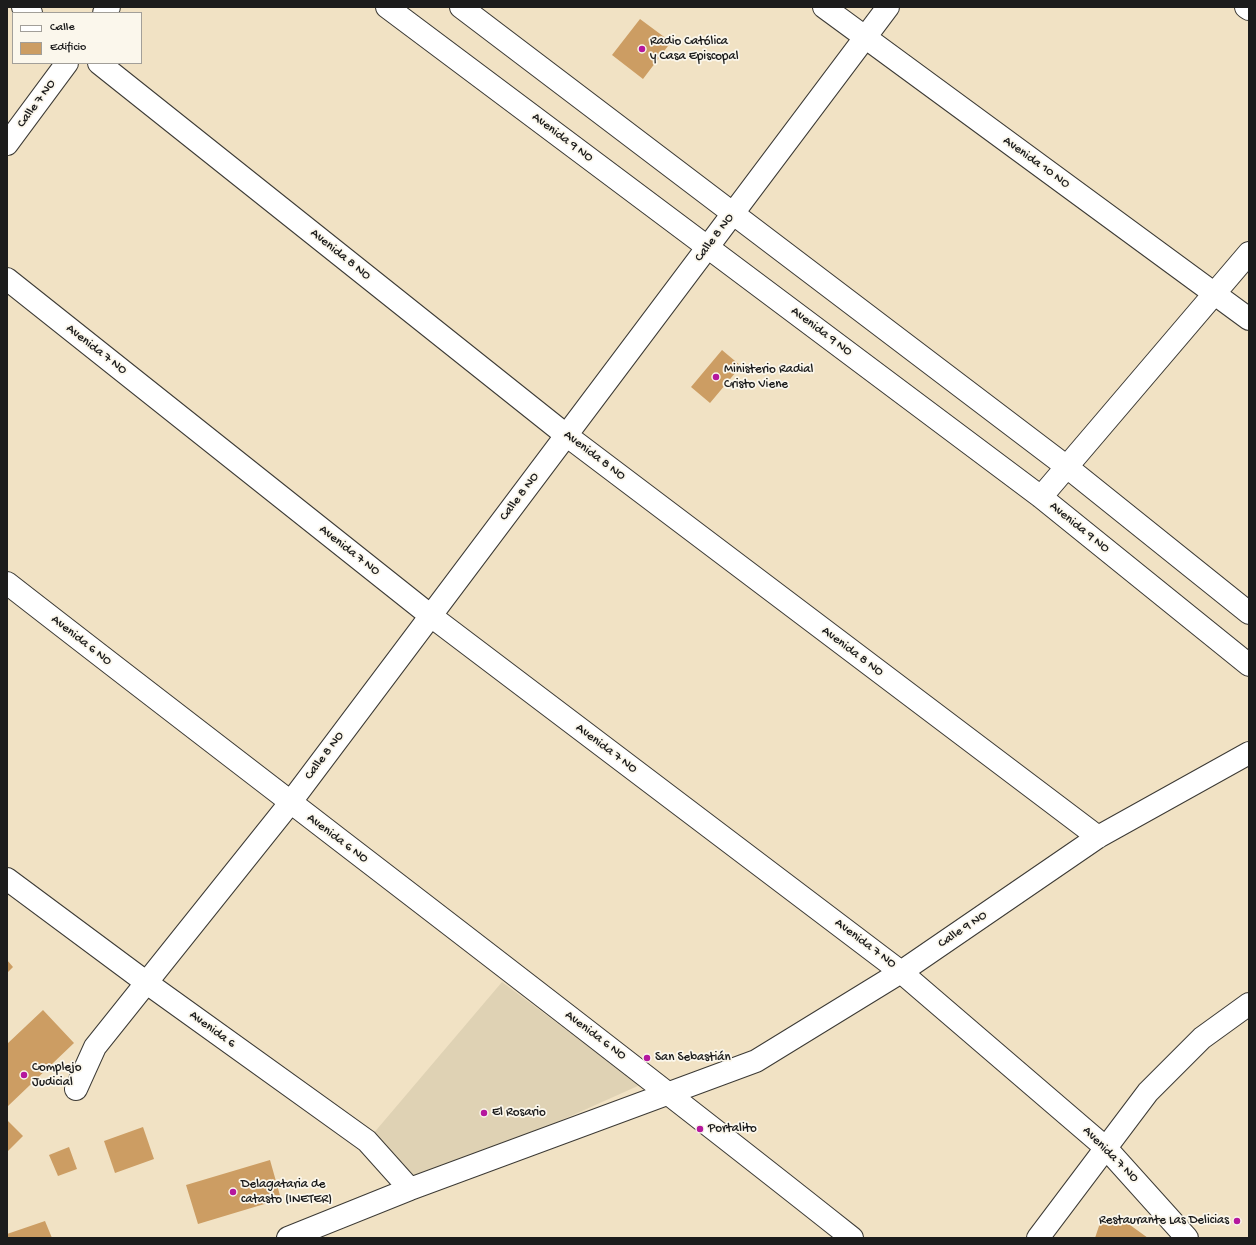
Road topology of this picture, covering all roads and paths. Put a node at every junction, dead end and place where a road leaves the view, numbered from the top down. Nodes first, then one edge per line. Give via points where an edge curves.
1 (387, 7) edge
2 (461, 7) edge
3 (824, 7) edge
4 (888, 7) edge
5 (1246, 7) edge
6 (1249, 9) edge
7 (865, 38) junction
8 (66, 64) edge
9 (100, 64) edge
10 (7, 144) edge
11 (734, 213) junction
12 (708, 247) junction
13 (1249, 253) edge
14 (7, 279) edge
15 (1215, 295) junction
16 (1249, 319) edge
17 (566, 435) junction
18 (1067, 467) junction
19 (1042, 497) junction
20 (7, 583) edge
21 (1249, 613) edge
22 (431, 616) junction
23 (1249, 665) edge
24 (1249, 753) edge
25 (290, 803) junction
26 (1098, 837) junction
27 (7, 879) edge
28 (901, 972) junction
29 (147, 983) junction
30 (1249, 1004) edge
31 (76, 1089) dead end
32 (670, 1093) junction
33 (1106, 1148) junction
34 (410, 1189) junction
35 (288, 1238) edge
36 (852, 1238) edge
37 (1038, 1238) edge
38 (1187, 1238) edge

1 - 12 street, Avenida 9 NO
2 - 11 street
3 - 7 street, Avenida 10 NO
4 - 7 street, Calle 8 NO
5 - 6 street
7 - 11 street, Calle 8 NO
7 - 15 street, Avenida 10 NO
8 - 10 street, Calle 7 NO
9 - 17 street, Avenida 8 NO
11 - 12 street, Calle 8 NO
11 - 18 street
12 - 17 street, Calle 8 NO
12 - 19 street, Avenida 9 NO
13 - 15 street
14 - 22 street, Avenida 7 NO
15 - 16 street, Avenida 10 NO
15 - 18 street
17 - 22 street, Calle 8 NO
17 - 26 street, Avenida 8 NO
18 - 19 street
18 - 21 street
19 - 23 street, Avenida 9 NO
20 - 25 street, Avenida 6 NO
22 - 25 street, Calle 8 NO
22 - 28 street, Avenida 7 NO
24 - 26 street, Calle 9 NO
25 - 29 street, Calle 8 NO
25 - 32 street, Avenida 6 NO
26 - 28 street, Calle 9 NO
27 - 29 street, Avenida 6
28 - 32 street, Calle 9 NO via 756,1061
28 - 33 street, Avenida 7 NO
29 - 31 street, Calle 8 NO via 95,1047
29 - 34 street, Avenida 6 via 367,1141
30 - 33 street via 1202,1038 1148,1092
32 - 34 street, Calle 9 NO
32 - 36 street
33 - 37 street
33 - 38 street, Avenida 7 NO
34 - 35 street, Calle 9 NO

